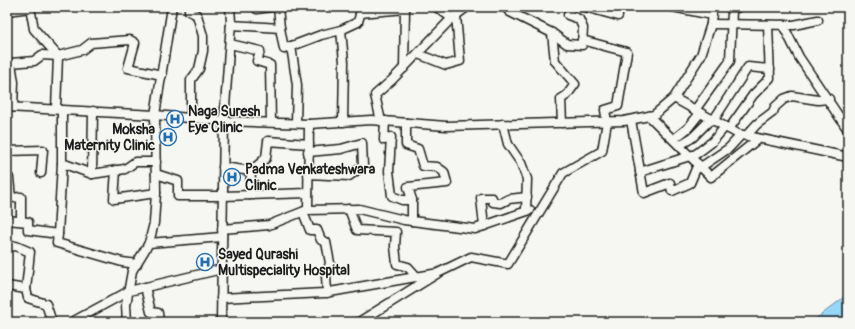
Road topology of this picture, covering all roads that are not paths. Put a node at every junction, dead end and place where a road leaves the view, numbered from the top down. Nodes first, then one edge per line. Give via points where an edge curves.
1 (30, 7) edge
2 (172, 7) edge
3 (189, 7) edge
4 (230, 7) edge
5 (257, 7) edge
6 (271, 7) edge
7 (278, 7) edge
8 (436, 7) edge
9 (467, 7) edge
10 (505, 7) edge
11 (571, 7) edge
12 (585, 7) edge
13 (617, 7) edge
14 (673, 7) edge
15 (738, 7) edge
16 (361, 10) edge
17 (7, 11) edge
18 (712, 11) edge
19 (454, 16) junction
20 (818, 20) dead end
21 (711, 24) junction
22 (231, 25) junction
23 (732, 25) junction
24 (768, 25) junction
25 (784, 25) junction
26 (280, 28) junction
27 (341, 30) junction
28 (552, 33) junction
29 (582, 40) junction
30 (230, 44) junction
31 (291, 46) junction
32 (418, 54) junction
33 (58, 56) junction
34 (404, 68) junction
35 (770, 69) junction
36 (162, 75) junction
37 (674, 98) junction
38 (829, 99) junction
39 (10, 107) edge
40 (59, 110) junction
41 (93, 112) junction
42 (698, 112) junction
43 (155, 115) junction
44 (650, 116) junction
45 (191, 118) junction
46 (631, 120) junction
47 (712, 120) junction
48 (224, 121) junction
49 (383, 121) junction
50 (271, 122) junction
51 (343, 122) junction
52 (607, 122) junction
53 (296, 123) junction
54 (406, 123) junction
55 (562, 123) junction
56 (309, 124) junction
57 (503, 124) junction
58 (727, 128) junction
59 (848, 130) edge
60 (744, 136) junction
61 (758, 138) junction
62 (677, 142) junction
63 (308, 148) junction
64 (7, 151) edge
65 (690, 156) junction
66 (848, 157) edge
67 (156, 162) junction
68 (62, 163) junction
69 (700, 166) junction
70 (223, 167) junction
71 (116, 170) junction
72 (251, 171) junction
73 (640, 172) junction
74 (41, 173) dead end
75 (92, 174) junction
76 (156, 174) junction
77 (308, 174) junction
78 (7, 178) edge
79 (156, 193) junction
80 (308, 193) junction
81 (250, 195) junction
82 (223, 196) junction
83 (527, 197) junction
84 (412, 200) junction
85 (349, 209) junction
86 (305, 211) junction
87 (7, 220) edge
88 (21, 221) junction
89 (412, 221) junction
90 (484, 226) junction
91 (222, 233) junction
92 (58, 234) junction
93 (149, 243) junction
94 (7, 247) edge
95 (137, 264) junction
96 (222, 268) junction
97 (438, 273) junction
98 (417, 277) junction
99 (7, 286) edge
100 (145, 287) junction
101 (26, 289) junction
102 (129, 291) junction
103 (327, 293) junction
104 (221, 298) junction
105 (52, 322) edge
106 (72, 322) edge
107 (127, 322) edge
108 (159, 322) edge
109 (221, 322) edge
110 (359, 322) edge

1 - 17 street
1 - 33 street via 34,29
2 - 36 street
3 - 45 street via 189,11 197,15 203,36 199,69 191,80
4 - 22 street
5 - 6 street
7 - 26 street
8 - 19 street
9 - 19 street
10 - 28 street
11 - 29 street via 568,15 579,19
12 - 13 street via 618,16
14 - 18 street
15 - 23 street via 732,10
16 - 27 street via 358,22
16 - 34 street via 405,8
18 - 21 street
19 - 32 street
19 - 32 street via 460,61 446,65
20 - 25 street
21 - 23 street
21 - 37 street via 701,55
22 - 26 street
22 - 30 street
23 - 24 street
23 - 42 street via 730,61
24 - 25 street
24 - 35 street
25 - 38 street via 799,57
26 - 31 street via 284,49
27 - 31 street
27 - 51 street via 344,62
28 - 29 street via 567,44 582,45
28 - 55 street via 555,61 575,84 567,95 561,98
29 - 52 street via 627,52 618,106 605,110
30 - 48 street
30 - 50 street via 260,52 258,61 270,65
31 - 53 street via 297,85
32 - 34 street
33 - 36 street via 82,50 91,43 130,40 135,43 128,68
33 - 39 street via 42,55 34,61 11,63 14,82
33 - 40 street
34 - 49 street via 375,95
35 - 47 street via 748,67
35 - 58 street via 770,78
36 - 43 street
37 - 42 street
37 - 44 street
38 - 59 street
38 - 60 street via 792,96 784,99 773,112
39 - 40 street
40 - 41 street
40 - 68 street
41 - 43 street
41 - 75 street
42 - 47 street
42 - 62 street
43 - 45 street
43 - 67 street
44 - 46 street
44 - 62 street
45 - 48 street
46 - 52 street
46 - 73 street
47 - 58 street
47 - 62 street via 693,136
48 - 50 street
48 - 70 street
49 - 51 street
49 - 54 street
49 - 84 street via 384,140 391,138 392,196
50 - 53 street
51 - 56 street
52 - 55 street
52 - 97 street via 602,151 563,172 508,264 471,256
53 - 56 street
54 - 57 street via 446,126
54 - 84 street via 406,145 418,149 423,166 437,167 444,172 447,183 408,187
55 - 57 street
56 - 63 street
57 - 83 street via 508,144 521,163 527,179
58 - 60 street
58 - 65 street via 712,142
60 - 61 street
60 - 69 street
61 - 66 street
61 - 69 street via 710,177
62 - 65 street
63 - 72 street via 268,141 266,158
63 - 77 street
63 - 77 street via 341,149 362,143 363,166 349,176
64 - 74 street via 43,150
65 - 69 street
65 - 73 street
67 - 71 street via 135,162 125,169
67 - 76 street
68 - 75 street
68 - 92 street
69 - 73 street via 690,183 672,191 670,183 644,193
70 - 72 street
70 - 82 street
71 - 75 street
71 - 79 street via 114,199
72 - 81 street
76 - 79 street
76 - 82 street via 178,180 178,196
77 - 80 street
78 - 88 street via 11,198 21,197
79 - 93 street via 154,223
80 - 81 street
80 - 86 street
81 - 82 street
82 - 91 street
83 - 90 street via 528,210
83 - 90 street via 509,199 501,203 493,202 492,198 481,198
84 - 89 street
85 - 86 street
85 - 89 street
85 - 98 street via 357,230 396,232 397,264 408,267
86 - 91 street via 269,225
86 - 103 street via 310,230 316,230 321,240 326,242 330,263 326,276
87 - 88 street
88 - 92 street via 28,222 28,230
89 - 90 street via 476,229
91 - 93 street
91 - 96 street
92 - 95 street via 57,243
93 - 95 street
94 - 101 street via 16,246 30,252
95 - 102 street via 132,272
96 - 100 street
96 - 104 street
97 - 98 street
97 - 110 street
98 - 103 street
99 - 101 street
100 - 102 street
100 - 108 street via 151,312 158,313
101 - 105 street via 28,298 46,304
102 - 106 street
102 - 107 street via 126,305
103 - 104 street
104 - 109 street

